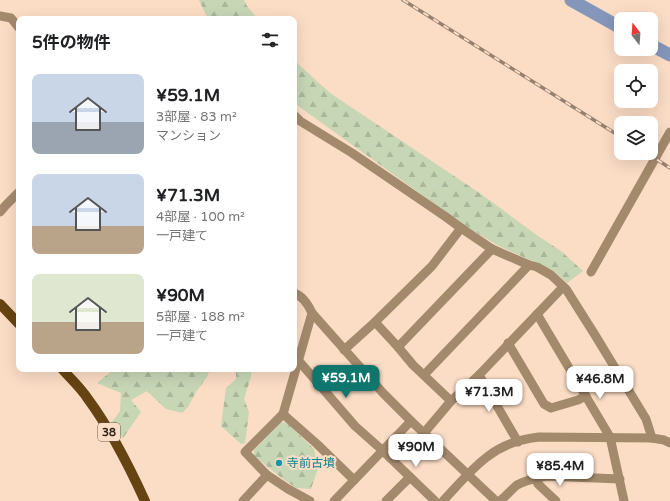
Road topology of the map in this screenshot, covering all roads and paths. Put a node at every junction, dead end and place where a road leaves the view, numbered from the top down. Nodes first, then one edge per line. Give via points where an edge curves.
1 (0, 16) edge
2 (16, 24) edge
3 (297, 118) edge
4 (670, 132) edge
5 (16, 195) edge
6 (0, 212) edge
7 (461, 228) junction
8 (492, 249) junction
9 (529, 265) junction
10 (591, 272) dead end
11 (563, 287) junction
12 (297, 294) edge
13 (0, 304) edge
14 (312, 313) junction
15 (536, 314) junction
16 (16, 321) edge
17 (375, 322) junction
18 (508, 343) junction
19 (398, 347) junction
20 (344, 350) junction
21 (298, 360) junction
22 (297, 364) edge
23 (65, 372) edge
24 (295, 372) edge
25 (424, 375) junction
26 (479, 375) junction
27 (586, 396) junction
28 (451, 401) junction
29 (283, 414) junction
30 (410, 421) junction
31 (424, 433) junction
32 (610, 437) junction
33 (652, 438) junction
34 (518, 442) junction
35 (670, 443) edge
36 (382, 450) junction
37 (267, 475) junction
38 (468, 475) junction
39 (410, 477) junction
40 (535, 478) junction
41 (620, 479) junction
42 (354, 480) junction
43 (245, 500) edge
44 (145, 501) edge
45 (310, 501) edge
46 (334, 501) edge
47 (386, 501) edge
48 (435, 501) edge
49 (443, 501) edge
50 (496, 501) edge
51 (500, 501) edge
52 (556, 501) edge
53 (624, 501) edge

1 - 2 street via 11,18
3 - 7 street
4 - 10 street
5 - 6 street
7 - 8 street
7 - 17 street via 432,266
8 - 9 street
8 - 19 street
9 - 11 street via 551,275
9 - 25 street
11 - 15 street
11 - 33 street via 595,334 646,419
12 - 14 street via 306,301
13 - 16 main road
14 - 20 street
14 - 21 street
15 - 18 street
15 - 27 street
17 - 19 street
17 - 20 street
18 - 26 street
18 - 27 street via 544,404 551,408
19 - 25 street
20 - 30 street
21 - 22 street
21 - 36 street via 355,426
23 - 44 main road, 38 via 88,398 101,418
24 - 29 street
25 - 28 street
26 - 28 street
26 - 34 street
27 - 32 street
28 - 31 street
29 - 37 street via 245,452
29 - 42 street
30 - 31 street
30 - 36 street
31 - 38 street
32 - 33 street
32 - 34 street via 539,436
32 - 41 street
33 - 35 street
34 - 38 street via 488,456
36 - 39 street
36 - 42 street
37 - 43 street
37 - 45 street
38 - 49 street
38 - 50 street
39 - 47 street
39 - 48 street
40 - 41 street via 546,476
40 - 51 street via 517,485
40 - 52 street
41 - 53 street
42 - 46 street

